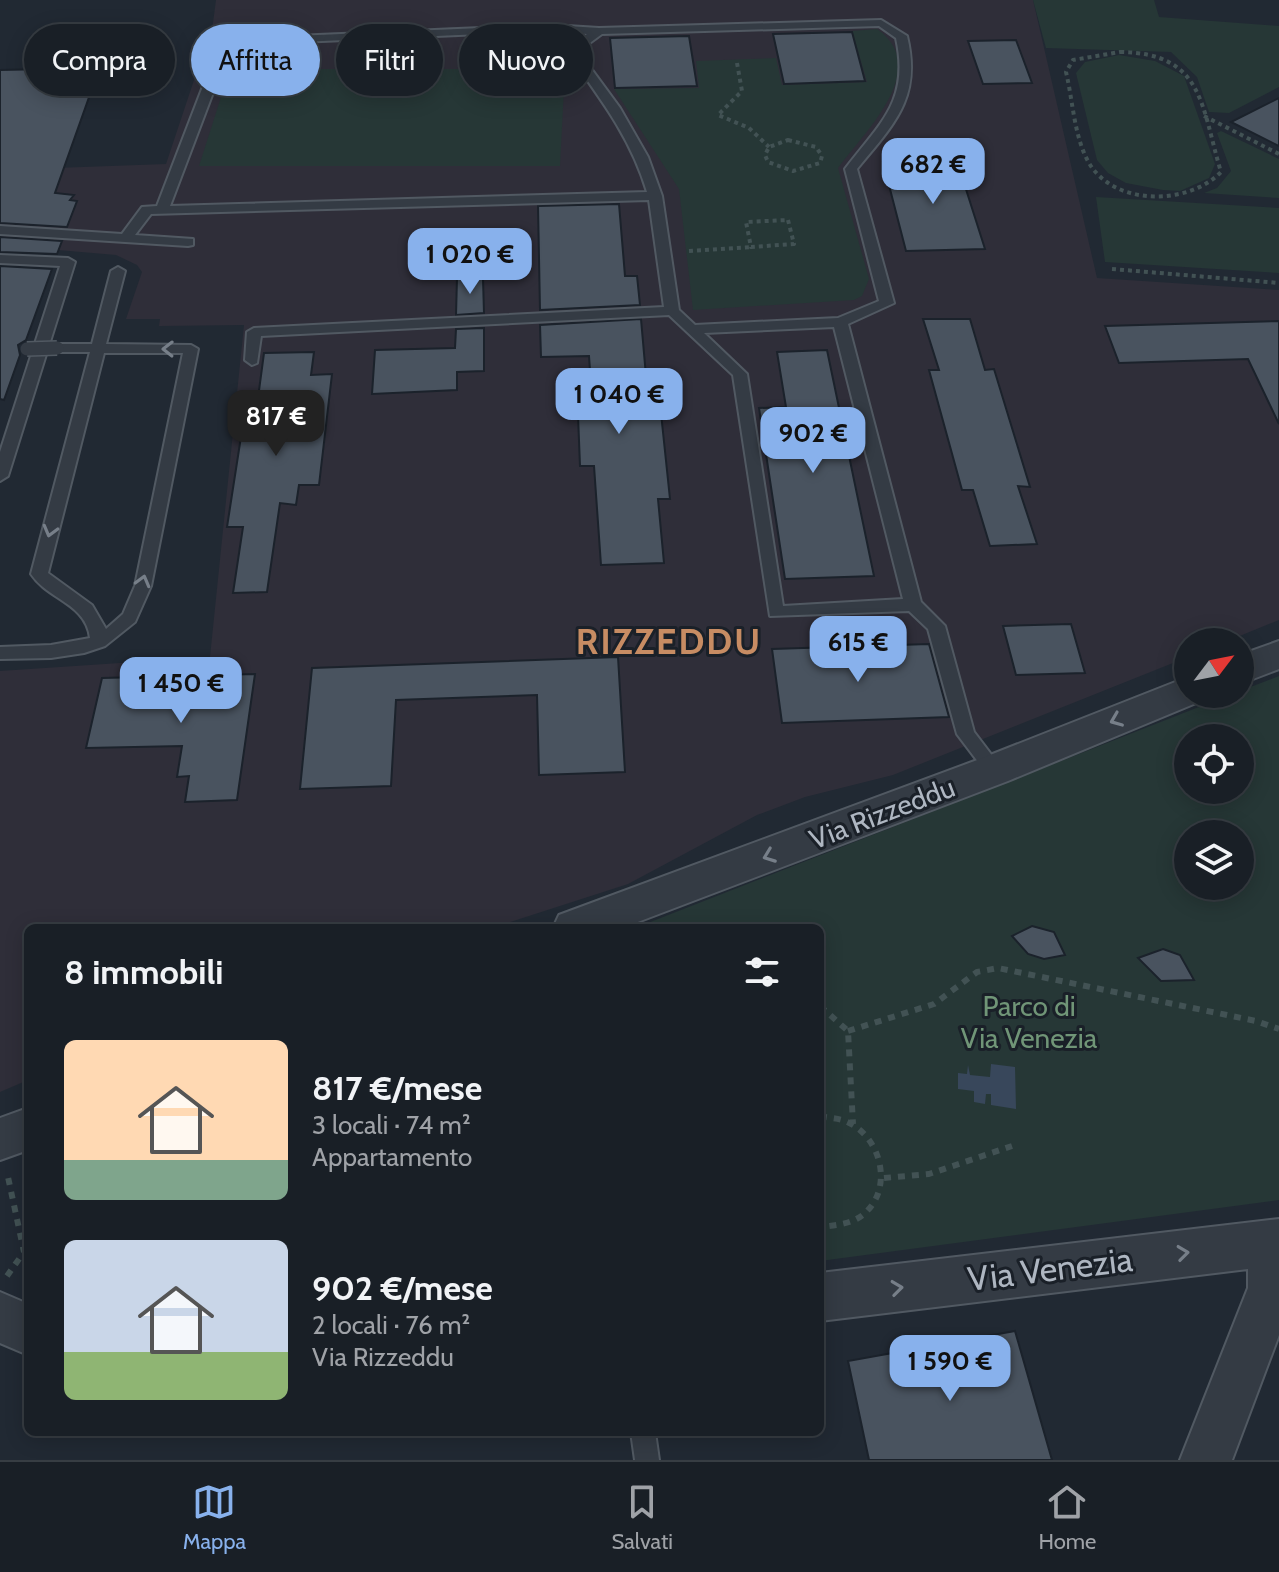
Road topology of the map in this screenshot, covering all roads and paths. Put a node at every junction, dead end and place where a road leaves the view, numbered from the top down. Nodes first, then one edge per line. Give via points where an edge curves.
1 (599, 31) junction
2 (737, 63) dead end
3 (1204, 116) junction
4 (769, 147) junction
5 (1279, 154) edge
6 (655, 196) junction
7 (162, 210) junction
8 (0, 230) edge
9 (126, 238) junction
10 (188, 242) dead end
11 (751, 247) junction
12 (663, 253) junction
13 (0, 259) edge
14 (1112, 269) dead end
15 (118, 271) dead end
16 (1279, 283) edge
17 (672, 311) junction
18 (840, 322) junction
19 (692, 329) junction
20 (98, 348) junction
21 (24, 349) dead end
22 (252, 360) dead end
23 (0, 476) edge
24 (913, 605) junction
25 (99, 642) junction
26 (0, 653) edge
27 (1279, 654) edge
28 (1254, 664) edge
29 (1174, 697) edge
30 (994, 770) junction
31 (585, 924) edge
32 (824, 1010) edge
33 (1279, 1029) edge
34 (848, 1031) junction
35 (824, 1116) edge
36 (853, 1125) junction
37 (24, 1130) edge
38 (0, 1139) edge
39 (1012, 1146) dead end
40 (884, 1178) junction
41 (824, 1227) edge
42 (1276, 1242) edge
43 (0, 1287) edge
44 (824, 1297) edge
45 (0, 1317) edge
46 (24, 1328) edge
47 (644, 1436) edge
48 (647, 1460) edge
49 (1206, 1460) edge

1 - 6 lane via 581,43 578,59 645,158
1 - 7 lane via 551,28 226,42
1 - 18 lane via 881,23 901,36 910,64 901,104 851,169 887,303
2 - 4 path via 742,91 718,115 749,128
3 - 3 path via 1221,172 1207,186 1185,195 1130,191 1100,177 1088,161 1066,72 1073,60 1094,53 1162,54 1193,79
3 - 5 path
4 - 4 path via 768,162 793,171 814,167 822,156 801,141
6 - 7 lane
6 - 12 lane
7 - 9 lane via 147,210
8 - 9 lane
9 - 10 lane
11 - 11 path via 746,222 788,220 794,244
11 - 12 path
12 - 17 lane
13 - 23 lane via 68,262
14 - 16 path
15 - 20 lane
17 - 19 lane
17 - 22 lane via 254,332
18 - 19 lane
18 - 24 lane
19 - 24 lane via 740,374 776,612
20 - 21 lane, bridge
20 -> 25 lane via 39,574 89,608 99,623
25 -> 20 lane via 128,619 143,586 191,349
24 - 30 lane via 936,626 966,734
25 - 26 lane via 61,651
27 - 28 street
29 -> 30 street, Via Rizzeddu
30 -> 31 street, Via Rizzeddu
32 - 34 path
33 - 34 path via 998,968 977,972 934,1004
34 - 36 path
35 - 36 path
36 - 40 path via 880,1157
37 - 38 street
38 - 43 path via 24,1252
39 - 40 path via 929,1174
40 - 41 path via 875,1204 861,1218
44 -> 42 street, Via Venezia
42 - 49 street via 1272,1288
45 - 46 street
47 - 48 lane

